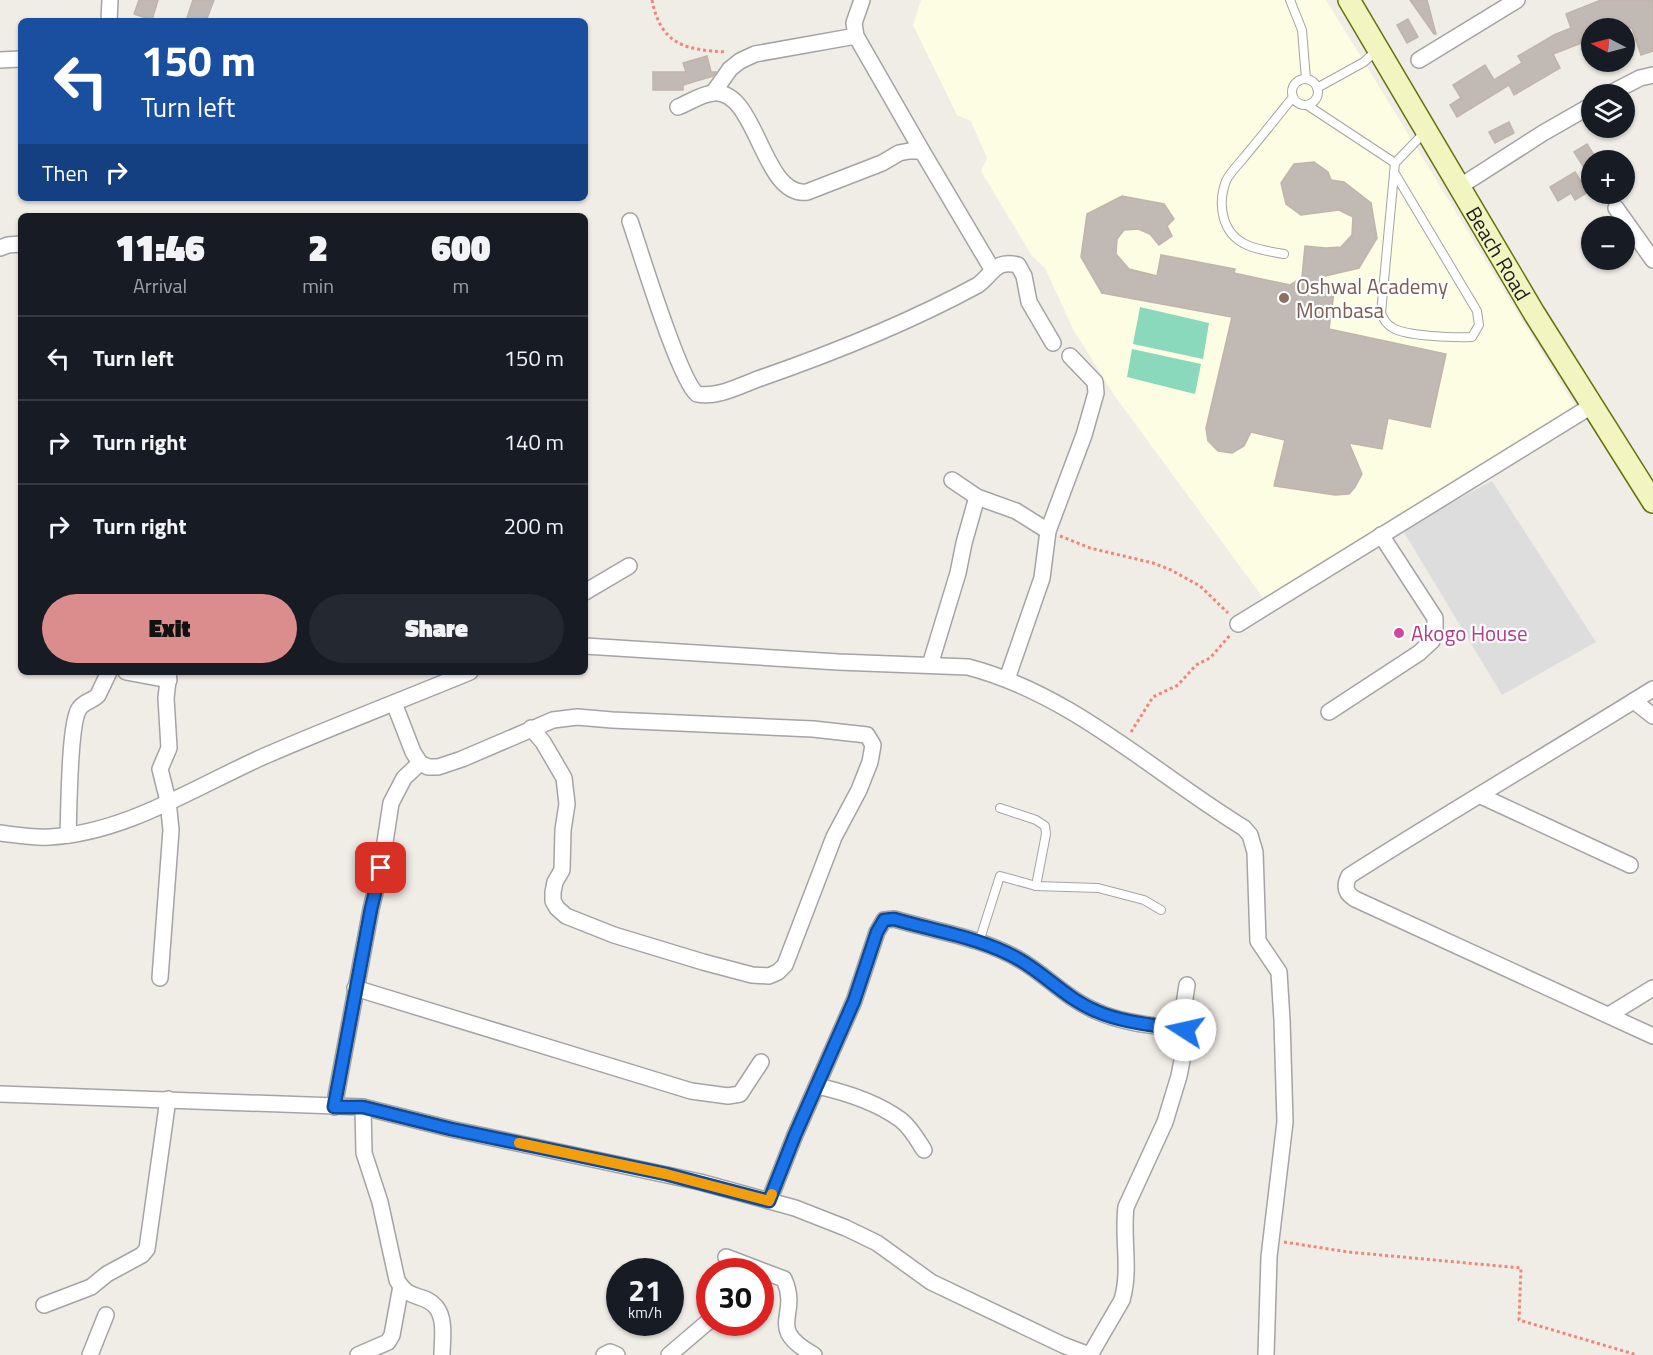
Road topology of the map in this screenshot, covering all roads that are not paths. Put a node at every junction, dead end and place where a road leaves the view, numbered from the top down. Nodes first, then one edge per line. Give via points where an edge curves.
1 (110, 0) edge
2 (862, 0) edge
3 (1290, 0) edge
4 (1349, 0) edge
5 (1516, 0) edge
6 (109, 18) edge
7 (856, 36) junction
8 (1378, 50) junction
9 (0, 60) edge
10 (18, 60) edge
11 (1419, 60) dead end
12 (1653, 75) edge
13 (1306, 79) junction
14 (1628, 84) edge
15 (1317, 88) junction
16 (713, 93) junction
17 (1293, 97) junction
18 (1307, 105) junction
19 (678, 107) dead end
20 (1581, 111) edge
21 (1427, 130) junction
22 (922, 152) junction
23 (1395, 163) junction
24 (1394, 172) junction
25 (1459, 187) junction
26 (1616, 208) dead end
27 (630, 221) dead end
28 (18, 244) edge
29 (0, 248) edge
30 (1284, 254) dead end
31 (1653, 260) edge
32 (993, 269) junction
33 (1053, 344) dead end
34 (1070, 356) dead end
35 (1593, 405) junction
36 (952, 480) dead end
37 (977, 497) junction
38 (1653, 502) edge
39 (1048, 531) junction
40 (1381, 535) junction
41 (629, 566) dead end
42 (588, 590) edge
43 (1238, 624) road end
44 (588, 646) edge
45 (930, 665) junction
46 (107, 675) edge
47 (463, 675) edge
48 (169, 676) edge
49 (1007, 679) junction
50 (1653, 689) edge
51 (1634, 700) junction
52 (394, 703) junction
53 (1329, 712) dead end
54 (1653, 716) edge
55 (531, 728) junction
56 (420, 763) junction
57 (1481, 796) junction
58 (168, 801) junction
59 (1000, 808) dead end
60 (0, 832) edge
61 (68, 836) junction
62 (1630, 865) dead end
63 (1036, 886) junction
64 (1161, 910) dead end
65 (979, 942) junction
66 (160, 978) dead end
67 (1187, 985) dead end
68 (356, 988) junction
69 (1653, 988) edge
70 (1609, 1015) junction
71 (1185, 1030) junction
72 (1653, 1036) edge
73 (761, 1062) dead end
74 (817, 1086) junction
75 (0, 1094) edge
76 (168, 1099) junction
77 (334, 1107) junction
78 (363, 1107) junction
79 (924, 1150) dead end
80 (769, 1201) junction
81 (726, 1257) dead end
82 (401, 1287) junction
83 (44, 1305) dead end
84 (106, 1315) dead end
85 (696, 1332) edge
86 (90, 1355) edge
87 (358, 1355) edge
88 (442, 1355) edge
89 (604, 1355) edge
90 (617, 1355) edge
91 (669, 1355) edge
92 (814, 1355) edge
93 (1089, 1355) edge
94 (1266, 1355) edge

1 - 6 street
2 - 7 street via 854,22
3 - 13 lane via 1302,30
4 - 8 main road, Beach Road
5 - 11 street
7 - 16 street via 755,54 730,69
7 - 22 street
8 - 15 lane
8 - 21 main road, Beach Road
9 - 10 street
12 - 14 street
13 - 15 lane
13 - 17 lane via 1294,85
15 - 18 lane via 1315,100
16 - 19 street
16 - 22 street via 727,95 740,107 779,180 798,194 899,153
17 - 18 lane via 1299,104
17 - 30 lane via 1227,179 1221,207 1229,230 1242,242
18 - 23 lane
20 - 25 street
21 - 23 lane
21 - 25 main road, Beach Road
22 - 32 street
23 - 24 lane
24 - 24 lane via 1381,313 1395,330 1450,339 1472,337 1479,325 1478,311
25 - 35 main road, Beach Road
26 - 31 street
27 - 32 street via 671,342 690,386 700,394 723,391 872,336 978,285
28 - 29 street
32 - 33 street via 1011,263 1021,270 1029,302
34 - 39 street via 1095,382 1096,393
35 - 38 main road, Beach Road
35 - 40 street
36 - 37 street
37 - 39 street via 1016,511
37 - 45 street
39 - 49 street via 1042,578
40 - 43 street
40 - 53 street via 1435,618 1435,634 1419,653
41 - 42 street
44 - 45 street
45 - 49 street via 968,667
46 - 61 street via 98,695 80,707 75,722
47 - 52 street
48 - 58 street via 166,698 170,748 160,769
49 - 94 street via 1042,694 1123,746 1244,828 1253,842 1258,941 1279,972 1285,1122 1271,1240
50 - 51 street
51 - 54 street
51 - 57 street
52 - 56 street
52 - 58 street via 300,740
55 - 55 street via 577,717 867,735 873,745 870,762 834,837 785,965 769,976 752,975 624,938 566,916 557,908 553,892 562,870 562,830 567,804 564,778
55 - 56 street via 438,767
56 - 68 street via 404,778 391,803
57 - 62 street
57 - 70 street via 1349,876 1347,893
58 - 61 street via 106,827
58 - 66 street via 171,830
59 - 63 lane via 1045,826 1047,834
60 - 61 street
63 - 64 lane via 1098,888 1144,900
63 - 65 lane via 1000,876
65 - 71 street via 1020,960 1095,1011
65 - 74 street via 894,919 880,924 854,1001
67 - 71 street via 1183,1002
68 - 73 street via 691,1091 740,1094
68 - 77 street
69 - 70 street
70 - 72 street
71 - 93 street via 1184,1058 1165,1122 1126,1207 1125,1291
74 - 79 street via 845,1092 900,1119
74 - 80 street
75 - 76 street
76 - 77 street
76 - 83 street via 147,1249 91,1287
77 - 78 street
78 - 80 street via 680,1177
78 - 82 street via 364,1153
80 - 93 street via 846,1228 877,1243 931,1282
81 - 92 street via 784,1279 790,1296 787,1333 795,1344
82 - 87 street via 388,1342
82 - 88 street via 437,1307 442,1324
84 - 86 street
85 - 91 street
89 - 90 street

